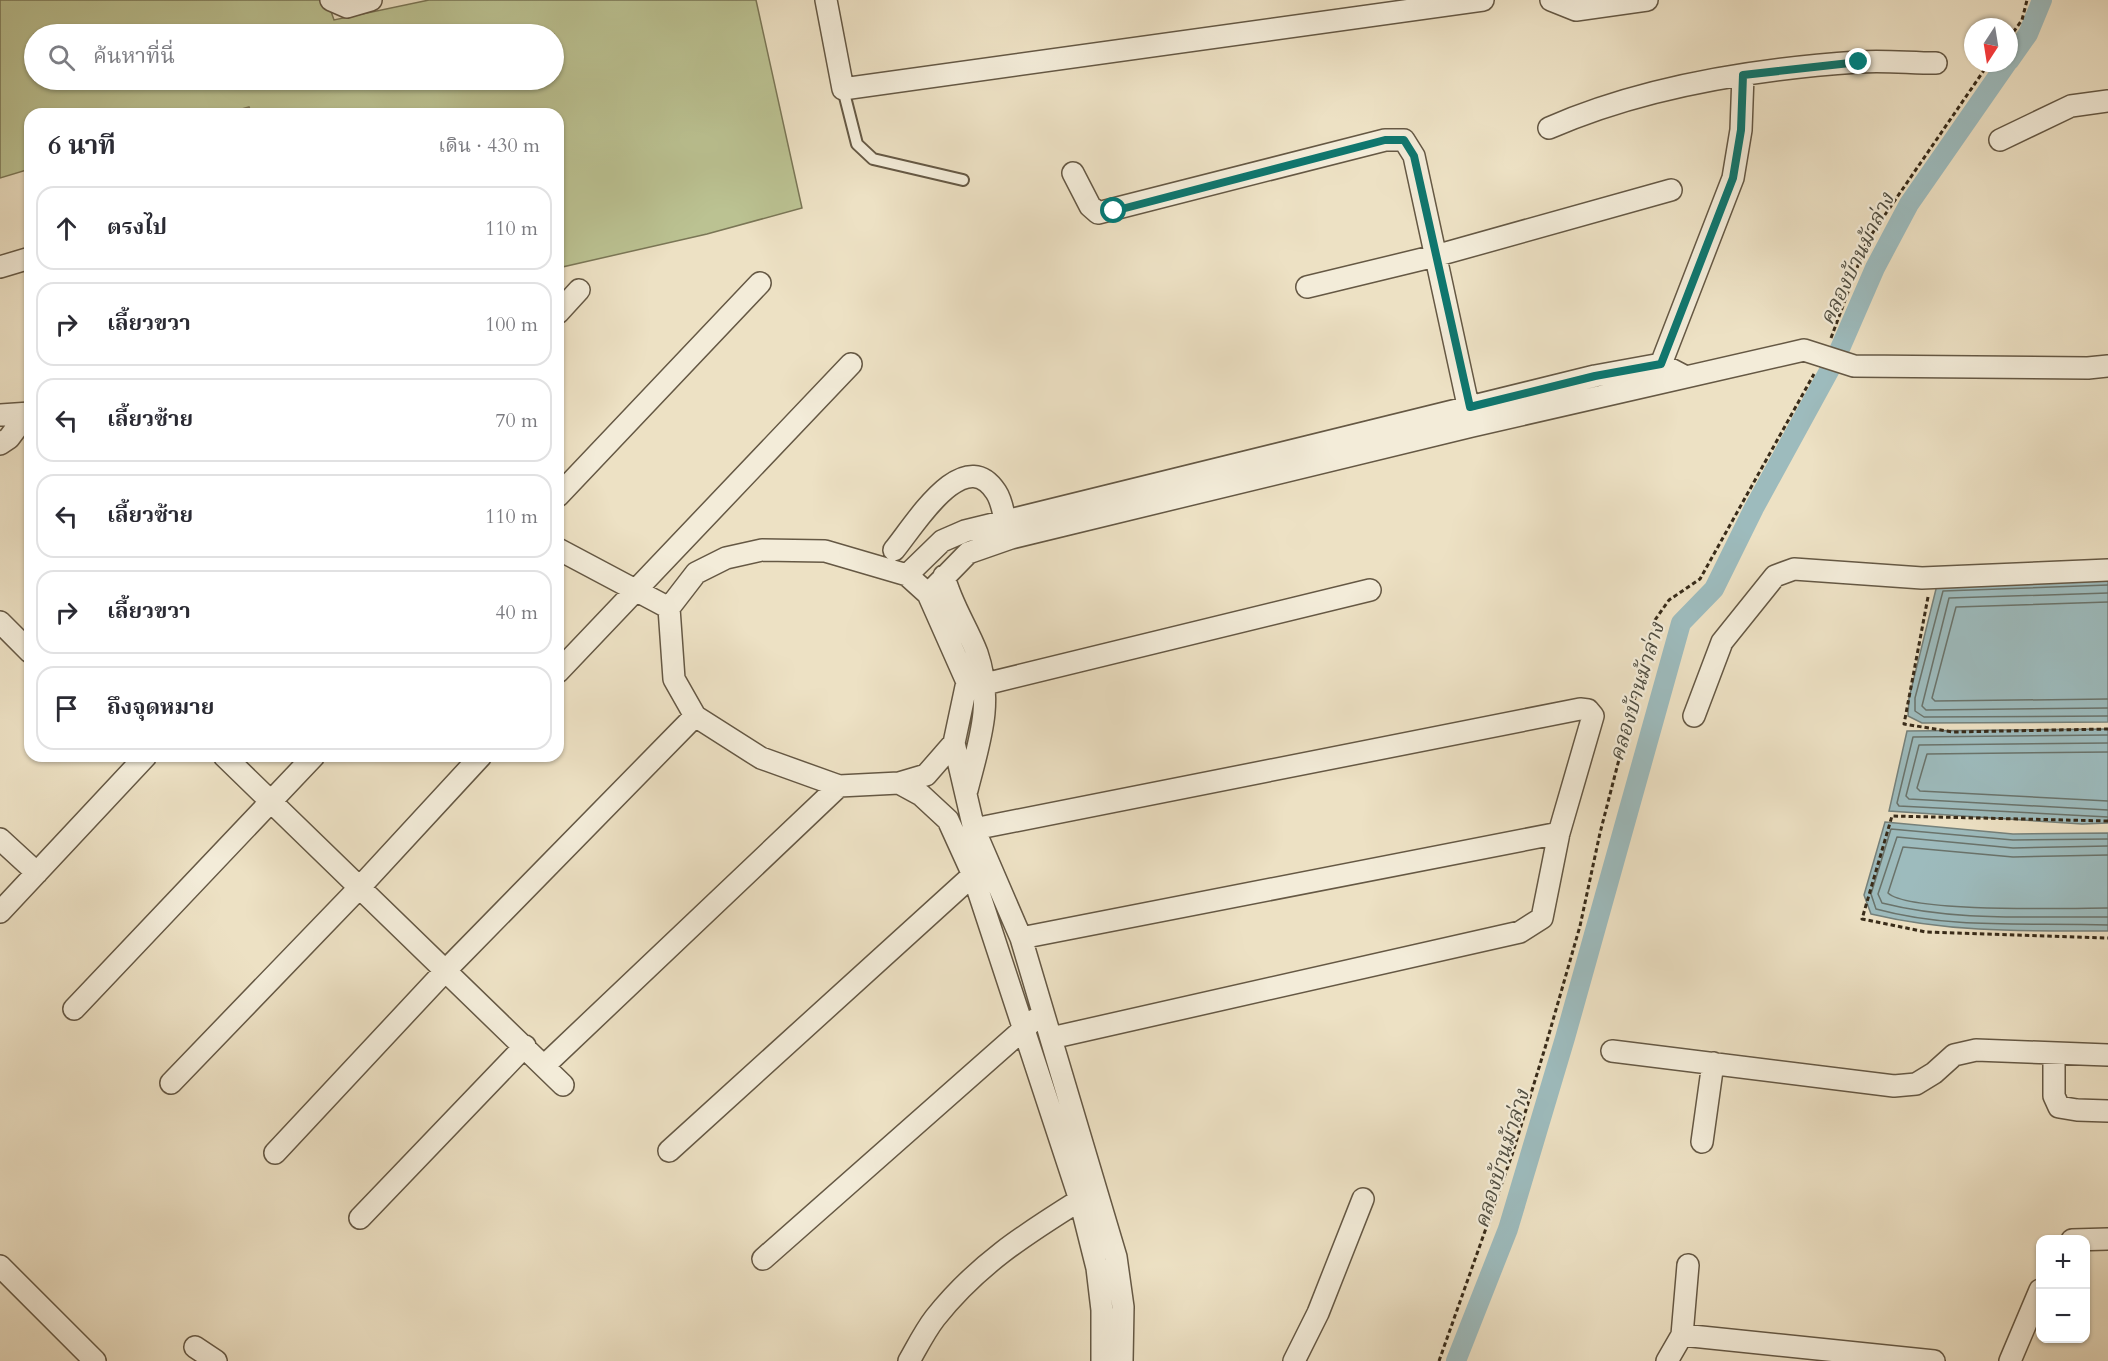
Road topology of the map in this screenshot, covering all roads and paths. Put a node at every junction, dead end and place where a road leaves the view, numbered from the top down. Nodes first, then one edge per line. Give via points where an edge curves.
1 (331, 0) edge
2 (371, 0) edge
3 (826, 0) edge
4 (1483, 0) edge
5 (1551, 0) edge
6 (1647, 0) edge
7 (2028, 0) edge
8 (1389, 7) edge
9 (2018, 26) edge
10 (1936, 63) dead end
11 (1983, 72) edge
12 (1743, 75) junction
13 (843, 89) junction
14 (2108, 101) edge
15 (1549, 128) dead end
16 (2000, 140) dead end
17 (1074, 173) dead end
18 (963, 180) dead end
19 (1671, 190) dead end
20 (1435, 256) junction
21 (24, 260) edge
22 (0, 267) edge
23 (760, 283) dead end
24 (1307, 286) dead end
25 (579, 290) dead end
26 (564, 306) edge
27 (1839, 318) dead end
28 (851, 364) dead end
29 (1819, 365) dead end
30 (2108, 366) edge
31 (1660, 373) junction
32 (1595, 376) junction
33 (1600, 397) junction
34 (24, 413) edge
35 (0, 415) edge
36 (1471, 417) junction
37 (24, 418) edge
38 (0, 444) edge
39 (564, 490) edge
40 (1008, 530) junction
41 (894, 550) dead end
42 (564, 552) edge
43 (2108, 570) edge
44 (907, 575) junction
45 (944, 576) junction
46 (1932, 578) junction
47 (635, 589) junction
48 (1371, 590) dead end
49 (928, 594) junction
50 (669, 608) junction
51 (0, 622) edge
52 (24, 646) edge
53 (564, 666) edge
54 (976, 683) junction
55 (695, 716) junction
56 (1694, 716) dead end
57 (2108, 729) edge
58 (954, 743) junction
59 (140, 762) edge
60 (230, 762) edge
61 (308, 762) edge
62 (475, 762) edge
63 (899, 783) junction
64 (839, 786) junction
65 (966, 791) junction
66 (270, 803) junction
67 (2108, 821) edge
68 (974, 829) junction
69 (1559, 833) junction
70 (0, 839) edge
71 (37, 873) junction
72 (973, 875) junction
73 (360, 887) junction
74 (0, 912) edge
75 (1021, 938) junction
76 (2108, 938) edge
77 (446, 970) junction
78 (74, 1009) dead end
79 (1044, 1012) junction
80 (1025, 1026) junction
81 (1051, 1038) junction
82 (525, 1046) junction
83 (1612, 1051) dead end
84 (2054, 1055) junction
85 (2108, 1055) edge
86 (1713, 1063) junction
87 (544, 1066) junction
88 (171, 1083) dead end
89 (563, 1084) dead end
90 (2108, 1111) edge
91 (1702, 1142) dead end
92 (669, 1151) dead end
93 (276, 1153) dead end
94 (1080, 1200) junction
95 (1363, 1200) dead end
96 (360, 1218) dead end
97 (2090, 1239) edge
98 (2108, 1239) edge
99 (763, 1260) dead end
100 (1688, 1265) dead end
101 (0, 1266) edge
102 (2036, 1299) edge
103 (1682, 1335) junction
104 (195, 1347) dead end
105 (95, 1361) edge
106 (216, 1361) edge
107 (909, 1361) edge
108 (1102, 1361) edge
109 (1122, 1361) edge
110 (1294, 1361) edge
111 (1439, 1361) edge
112 (1667, 1361) edge
113 (1934, 1361) edge
114 (2010, 1361) edge

1 - 2 street via 347,8
3 - 13 street
4 - 8 street
5 - 6 street via 1576,10
7 - 9 path
8 - 13 street
10 - 12 street via 1859,62
11 - 27 path via 1867,241
12 - 15 street via 1660,91
12 - 31 street via 1741,130 1733,178
13 - 18 lane via 857,144 873,159
14 - 16 street via 2071,106
17 - 20 street via 1090,206 1098,213 1385,140 1404,140 1414,156
19 - 20 street
20 - 24 street
20 - 36 street
21 - 22 street
23 - 39 street
25 - 26 street
28 - 47 street
29 - 111 path via 1700,579 1669,600 1655,620 1599,833 1580,926 1545,1048 1513,1152
30 - 31 street via 1854,366 1804,350 1684,376
31 - 32 street
31 - 33 street
32 - 33 street
32 - 36 street
33 - 36 street
34 - 35 street
36 - 40 street
37 - 38 street
40 - 41 street via 1001,503 987,482 973,476 960,477 942,491
40 - 44 street via 942,541
40 - 45 street via 968,553
42 - 47 street
43 - 46 street
44 - 49 street
44 - 50 street via 825,551 762,550 726,558 696,573
45 - 49 street
45 - 54 street via 949,597 968,633
46 - 56 street via 1794,569 1775,576 1722,642
46 - 57 path via 1904,724 1953,732
47 - 50 street
47 - 53 street
48 - 54 street
49 - 54 street
50 - 55 street via 674,679
51 - 52 street
54 - 58 street
54 - 65 street via 986,708
55 - 64 street via 761,758
55 - 77 street
58 - 63 street via 926,775
58 - 65 street
59 - 71 street
60 - 66 street
61 - 66 street
62 - 73 street
63 - 64 street
63 - 72 street via 921,795 948,820
64 - 87 street
65 - 68 street
66 - 73 street
66 - 78 street
67 - 76 path via 1892,816 1862,919 1926,932
68 - 69 street via 1588,710 1593,716
68 - 75 street
69 - 75 street
69 - 81 street via 1542,918 1520,932
70 - 71 street
71 - 74 street
72 - 80 street
72 - 92 street
73 - 77 street
73 - 88 street
75 - 79 street
77 - 82 street
77 - 93 street
79 - 80 street
79 - 81 street
80 - 94 street
80 - 99 street
81 - 109 street via 1116,1257 1123,1307
82 - 87 street
82 - 96 street
83 - 86 street
84 - 85 street
84 - 86 street via 1976,1050 1954,1054 1916,1084 1894,1086
84 - 90 street via 2054,1096 2059,1107
86 - 91 street
87 - 89 street
94 - 107 street via 1008,1245 973,1275 934,1319
94 - 108 street via 1098,1268
95 - 110 street via 1318,1313
97 - 98 street
100 - 103 street
101 - 105 street
102 - 114 street
103 - 112 street
103 - 113 street
104 - 106 street

